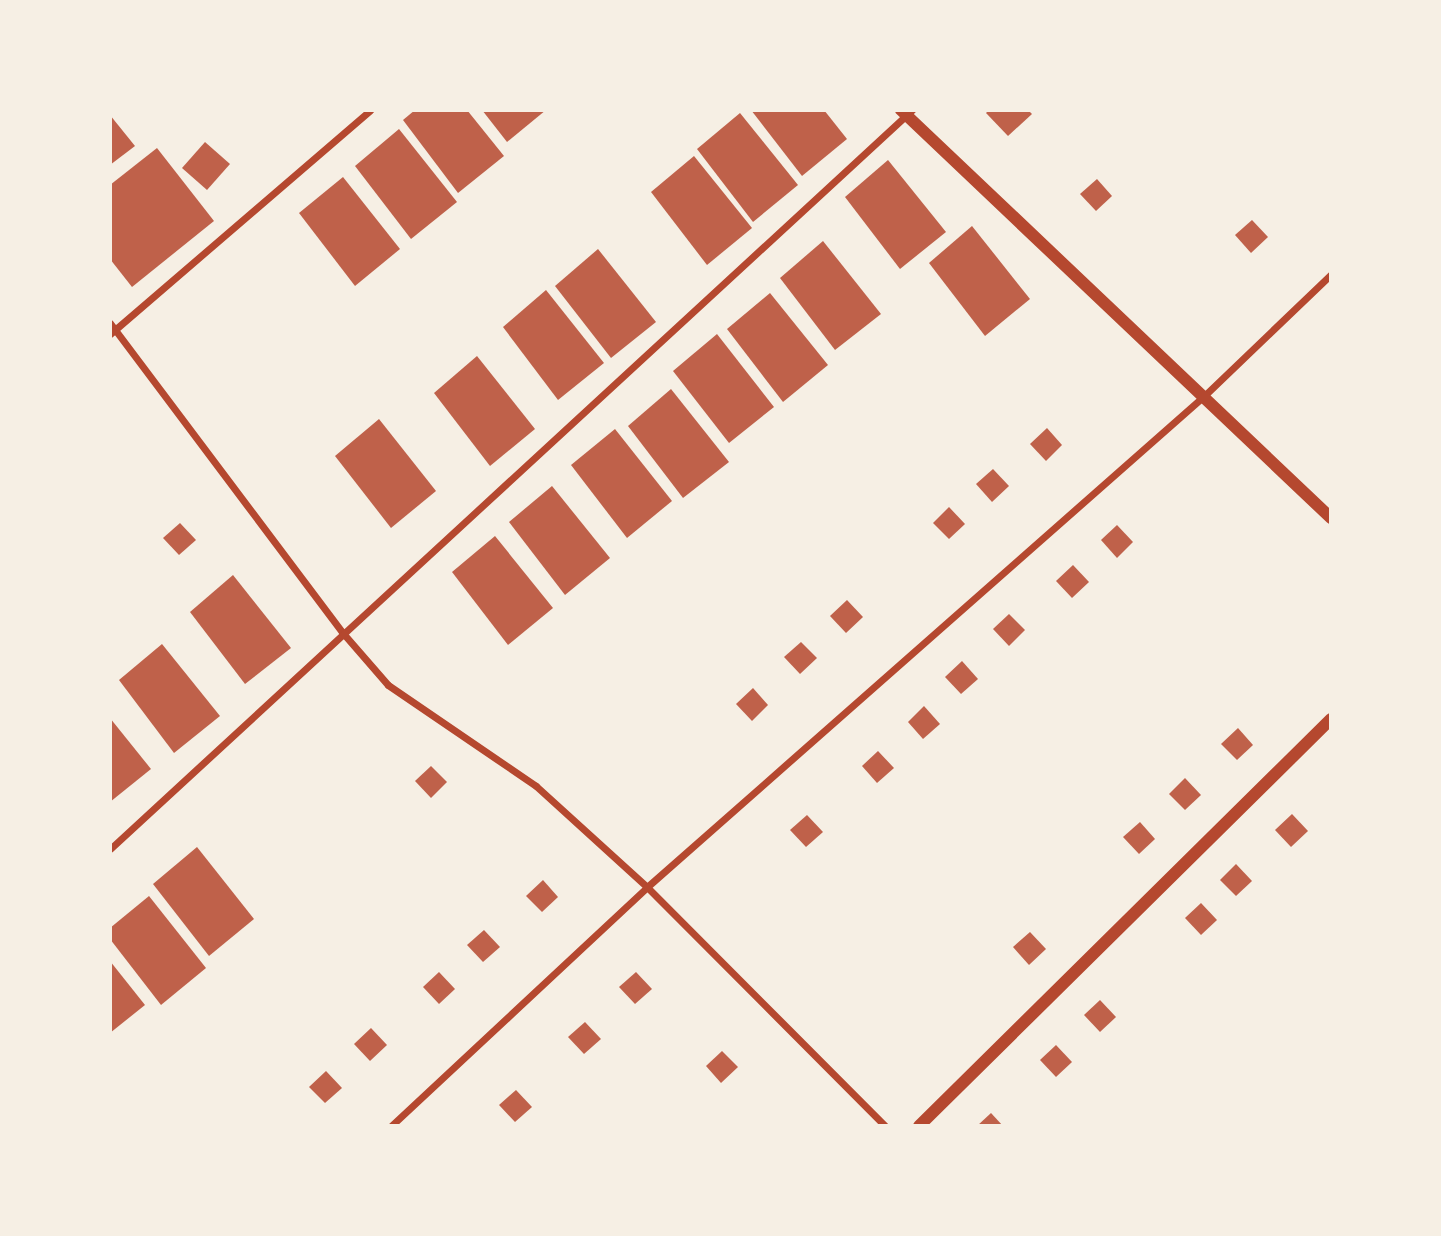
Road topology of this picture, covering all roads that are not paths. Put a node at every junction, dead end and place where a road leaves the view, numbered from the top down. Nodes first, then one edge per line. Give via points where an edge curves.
1 (370, 110) edge
2 (907, 112) edge
3 (1331, 274) edge
4 (112, 329) edge
5 (1204, 396) junction
6 (1331, 518) edge
7 (342, 632) junction
8 (1331, 719) edge
9 (110, 849) edge
10 (647, 887) junction
11 (391, 1126) edge
12 (885, 1126) edge
13 (919, 1126) edge

1 - 4 street
2 - 5 street
2 - 7 street
3 - 5 street
4 - 7 street
5 - 6 street
5 - 10 street
7 - 9 street
7 - 10 street via 388,685 536,786
8 - 13 street
10 - 11 street
10 - 12 street

